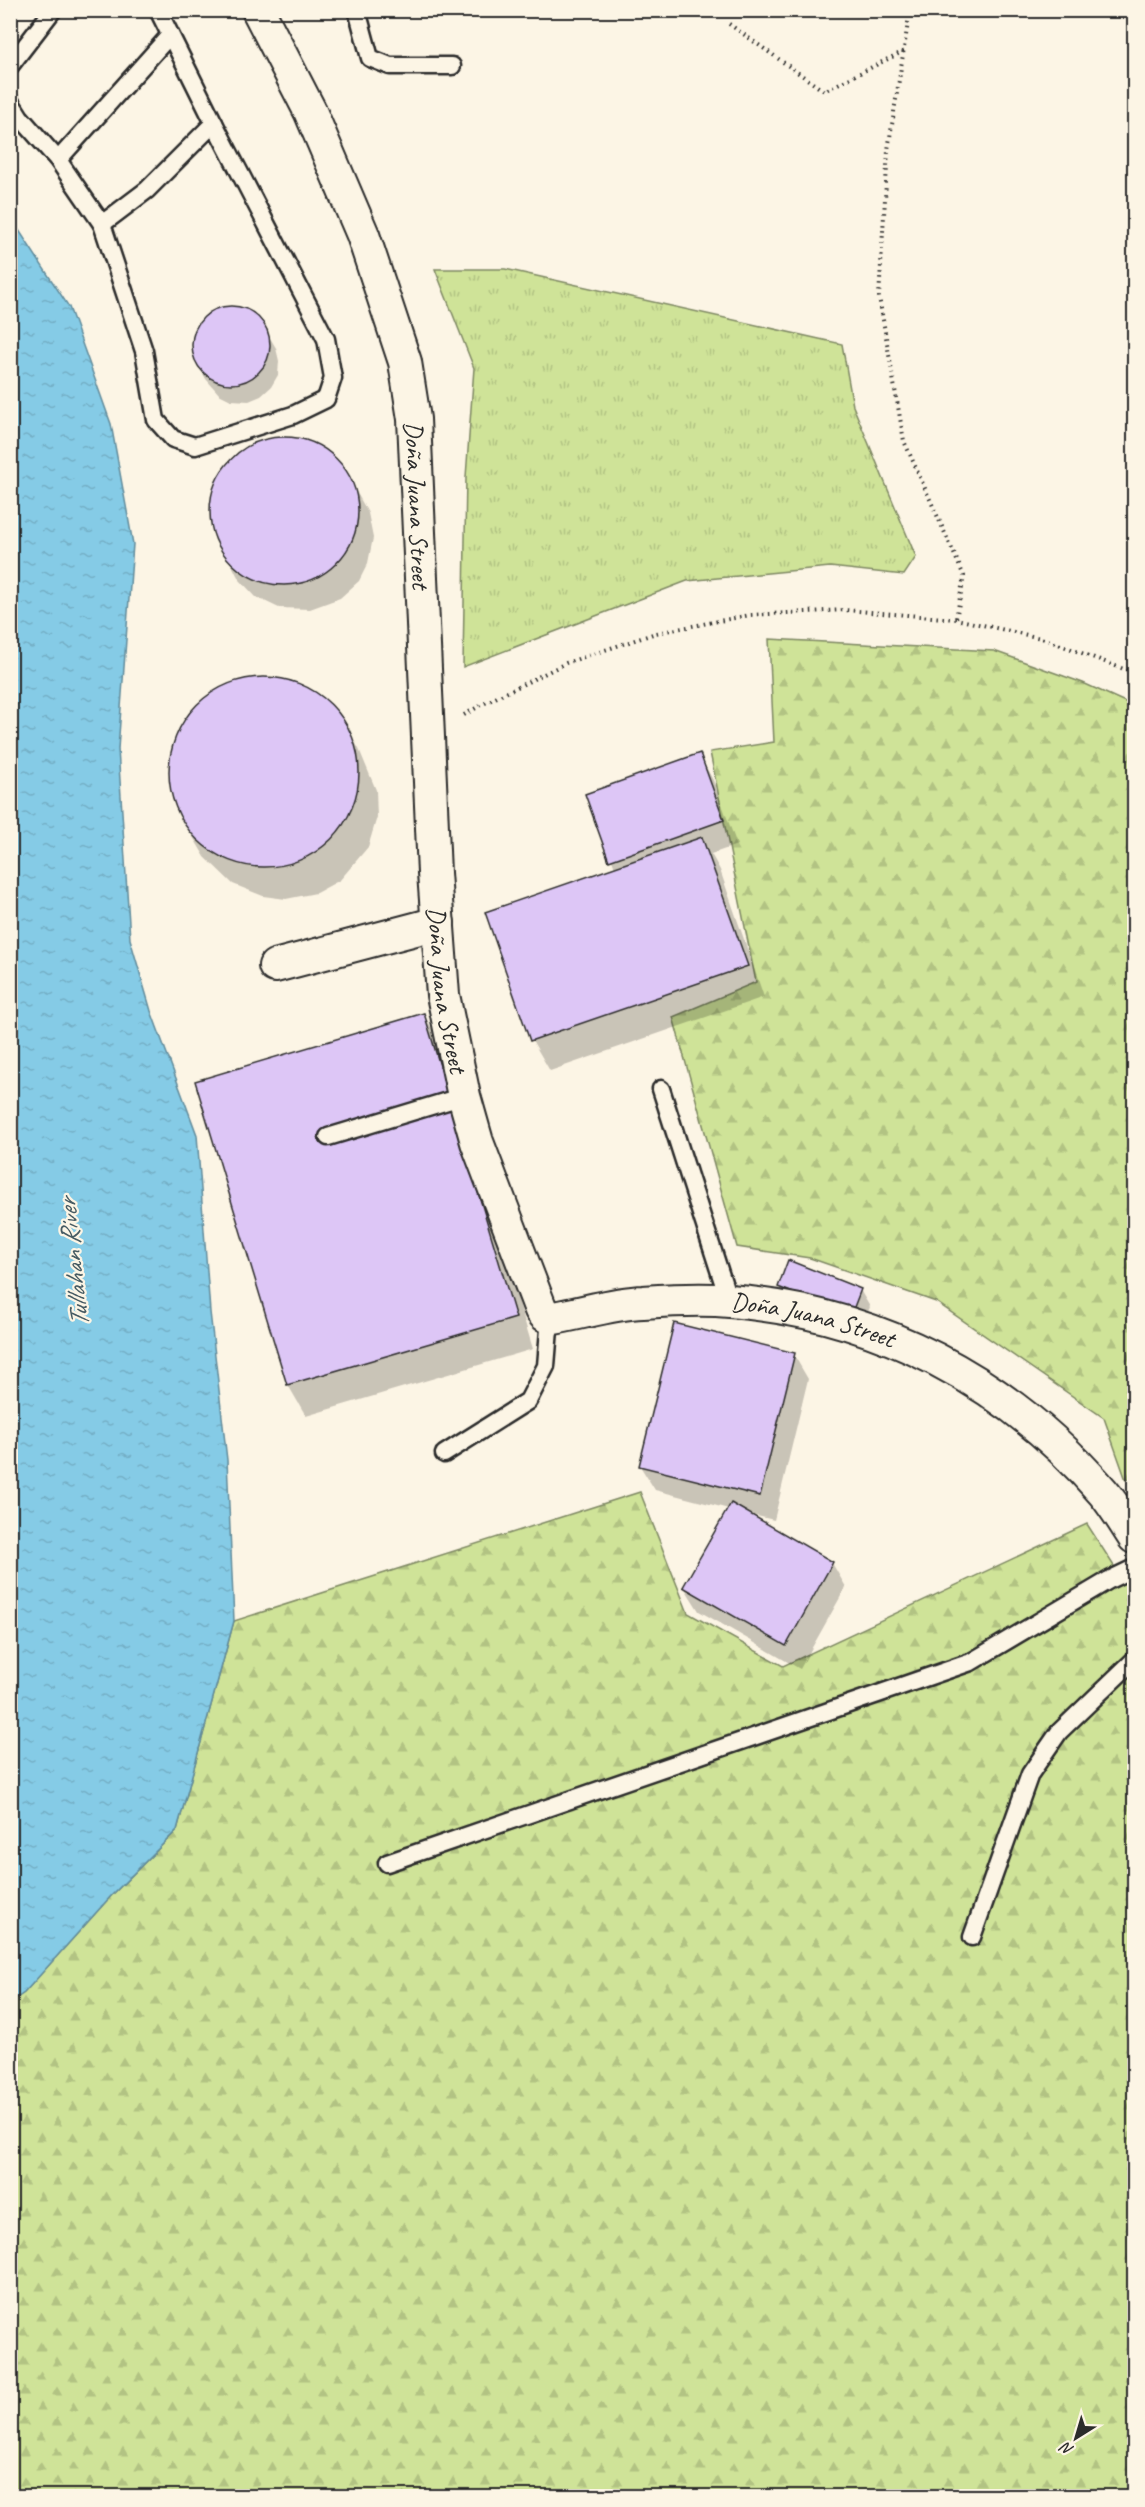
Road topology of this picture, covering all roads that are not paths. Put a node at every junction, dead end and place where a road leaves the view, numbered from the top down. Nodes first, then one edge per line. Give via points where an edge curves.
1 (53, 10) edge
2 (158, 10) edge
3 (258, 10) edge
4 (357, 10) edge
5 (170, 34) junction
6 (10, 66) edge
7 (452, 66) dead end
8 (10, 101) edge
9 (214, 123) junction
10 (58, 160) junction
11 (102, 224) junction
12 (438, 923) junction
13 (275, 966) dead end
14 (661, 1089) dead end
15 (464, 1096) junction
16 (328, 1137) dead end
17 (729, 1301) junction
18 (550, 1317) junction
19 (444, 1454) dead end
20 (1134, 1537) edge
21 (1134, 1568) edge
22 (1134, 1660) edge
23 (387, 1863) dead end
24 (972, 1937) dead end

1 - 6 lane
2 - 5 lane
3 - 12 street, Doña Juana Street via 310,111 363,235 405,362 414,419
4 - 7 lane via 370,58 390,66
5 - 9 lane
5 - 10 lane
8 - 10 lane
9 - 11 lane via 147,190
9 - 11 lane via 326,339 333,378 326,399 283,418 195,446 173,439 156,420 144,351
10 - 11 lane
12 - 13 street
12 - 15 street, Doña Juana Street via 443,995
14 - 17 lane
15 - 16 lane
15 - 18 street, Doña Juana Street via 510,1231 541,1310
17 - 18 street, Doña Juana Street via 641,1302
17 - 20 street, Doña Juana Street via 814,1313 897,1340 974,1379 1044,1431 1104,1493
18 - 19 lane via 546,1366 528,1401
21 - 23 lane via 971,1662
22 - 24 lane via 1059,1732 1030,1774

